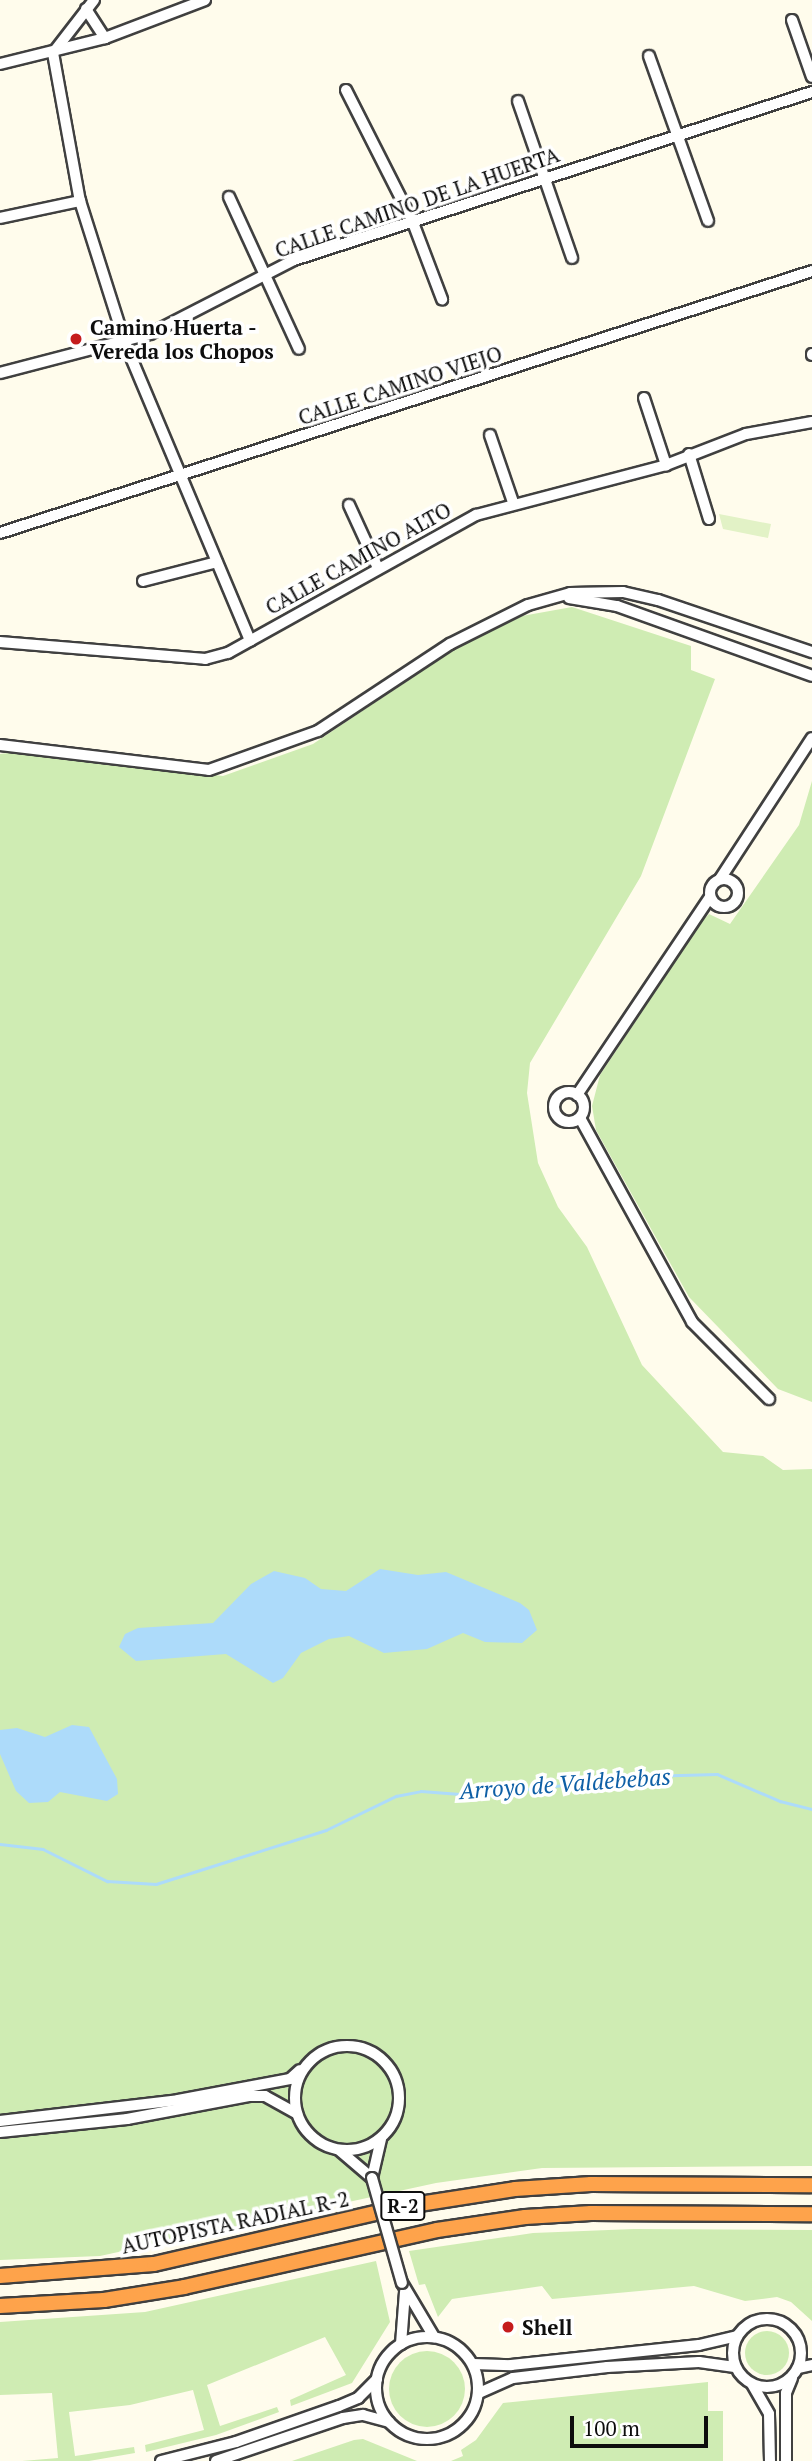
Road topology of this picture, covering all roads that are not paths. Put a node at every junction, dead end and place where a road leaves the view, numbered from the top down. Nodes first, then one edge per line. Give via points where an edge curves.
1 (94, 0) edge
2 (205, 0) edge
3 (86, 9) junction
4 (792, 20) dead end
5 (105, 38) junction
6 (53, 53) junction
7 (649, 56) dead end
8 (0, 64) edge
9 (812, 78) edge
10 (346, 90) dead end
11 (812, 92) edge
12 (518, 102) dead end
13 (678, 135) junction
14 (547, 177) junction
15 (229, 197) dead end
16 (80, 201) junction
17 (0, 218) edge
18 (412, 220) junction
19 (708, 221) dead end
20 (572, 258) dead end
21 (812, 271) edge
22 (263, 276) junction
23 (443, 299) dead end
24 (125, 343) junction
25 (299, 349) dead end
26 (0, 373) edge
27 (644, 398) dead end
28 (812, 422) edge
29 (490, 435) dead end
30 (690, 454) junction
31 (666, 465) junction
32 (180, 477) junction
33 (513, 502) junction
34 (349, 505) dead end
35 (709, 519) dead end
36 (0, 533) edge
37 (217, 562) junction
38 (378, 568) junction
39 (143, 581) dead end
40 (548, 599) junction
41 (250, 641) junction
42 (0, 642) edge
43 (812, 652) edge
44 (812, 676) edge
45 (812, 738) edge
46 (0, 745) edge
47 (736, 854) junction
48 (720, 878) junction
49 (737, 886) junction
50 (713, 901) junction
51 (578, 1094) junction
52 (580, 1118) junction
53 (769, 1399) dead end
54 (306, 2066) junction
55 (297, 2114) junction
56 (0, 2121) edge
57 (0, 2132) edge
58 (381, 2139) junction
59 (339, 2150) junction
60 (372, 2178) junction
61 (812, 2185) edge
62 (812, 2214) edge
63 (0, 2276) edge
64 (404, 2287) junction
65 (0, 2306) edge
66 (737, 2336) junction
67 (433, 2337) junction
68 (799, 2340) junction
69 (401, 2344) junction
70 (812, 2346) edge
71 (473, 2364) junction
72 (812, 2365) edge
73 (735, 2367) junction
74 (796, 2371) junction
75 (377, 2379) junction
76 (752, 2384) junction
77 (479, 2393) junction
78 (389, 2422) junction
79 (161, 2461) edge
80 (216, 2461) edge
81 (770, 2461) edge
82 (786, 2461) edge

1 - 3 street
2 - 5 street
3 - 5 street
3 - 6 street
4 - 9 street
5 - 6 street
6 - 8 street
6 - 16 street
7 - 13 street
10 - 18 street
11 - 13 street, CALLE CAMINO DE LA HUERTA
12 - 14 street
13 - 14 street, CALLE CAMINO DE LA HUERTA
13 - 19 street
14 - 18 street, CALLE CAMINO DE LA HUERTA
14 - 20 street
15 - 22 street
16 - 17 street
16 - 24 street
18 - 22 street, CALLE CAMINO DE LA HUERTA via 294,260
18 - 23 street
21 - 32 street, CALLE CAMINO VIEJO
22 - 24 street, CALLE CAMINO DE LA HUERTA via 173,325
22 - 25 street
24 - 26 street, CALLE CAMINO DE LA HUERTA
24 - 32 street
27 - 31 street
28 - 30 street, CALLE CAMINO ALTO via 746,434
29 - 33 street
30 - 31 street, CALLE CAMINO ALTO
30 - 35 street
31 - 33 street, CALLE CAMINO ALTO via 592,487
32 - 36 street, CALLE CAMINO VIEJO
32 - 37 street
33 - 38 street, CALLE CAMINO ALTO via 437,534
34 - 38 street
37 - 39 street
37 - 41 street
38 - 41 street, CALLE CAMINO ALTO
40 - 43 street via 570,593 623,592
40 - 44 street via 596,600 617,606
40 - 46 street via 450,644 318,731 209,770
41 - 42 street, CALLE CAMINO ALTO via 205,659
45 - 47 street
47 - 48 street
47 - 49 street
48 - 49 street
48 - 50 street via 712,885
49 - 50 street via 734,904
50 - 51 street via 696,918
51 - 52 street via 584,1105
51 - 52 street via 562,1094 554,1107 561,1120
52 - 53 street via 692,1322
54 - 55 street via 295,2097
54 - 56 street via 290,2079 178,2100
54 - 58 street via 335,2047 370,2051 384,2061 394,2075 399,2109
55 - 57 street via 265,2096 249,2096 127,2119
55 - 59 street via 313,2138
58 - 59 street
58 - 60 street
59 - 60 street
60 - 64 street, bridge
61 - 63 highway, AUTOPISTA RADIAL R-2 / R-2 via 591,2184 515,2189 400,2207 154,2264
62 - 65 highway, R-2 via 525,2217 437,2230 184,2287 104,2300
64 - 67 street
64 - 69 street
66 - 68 street via 749,2324 767,2319 786,2324
66 - 71 street via 699,2345 511,2365
66 - 73 street
67 - 69 street
67 - 71 street via 458,2347
68 - 70 street
68 - 74 street
69 - 75 street via 390,2353
71 - 77 street
72 - 74 street
73 - 76 street
73 - 77 street via 699,2362 607,2367 513,2378
74 - 76 street via 776,2385
74 - 82 street via 786,2396
75 - 78 street via 376,2394
75 - 79 street via 358,2398 339,2406 236,2442
76 - 81 street via 769,2414
77 - 78 street via 466,2422 436,2438 418,2438
78 - 80 street via 363,2415 343,2418

